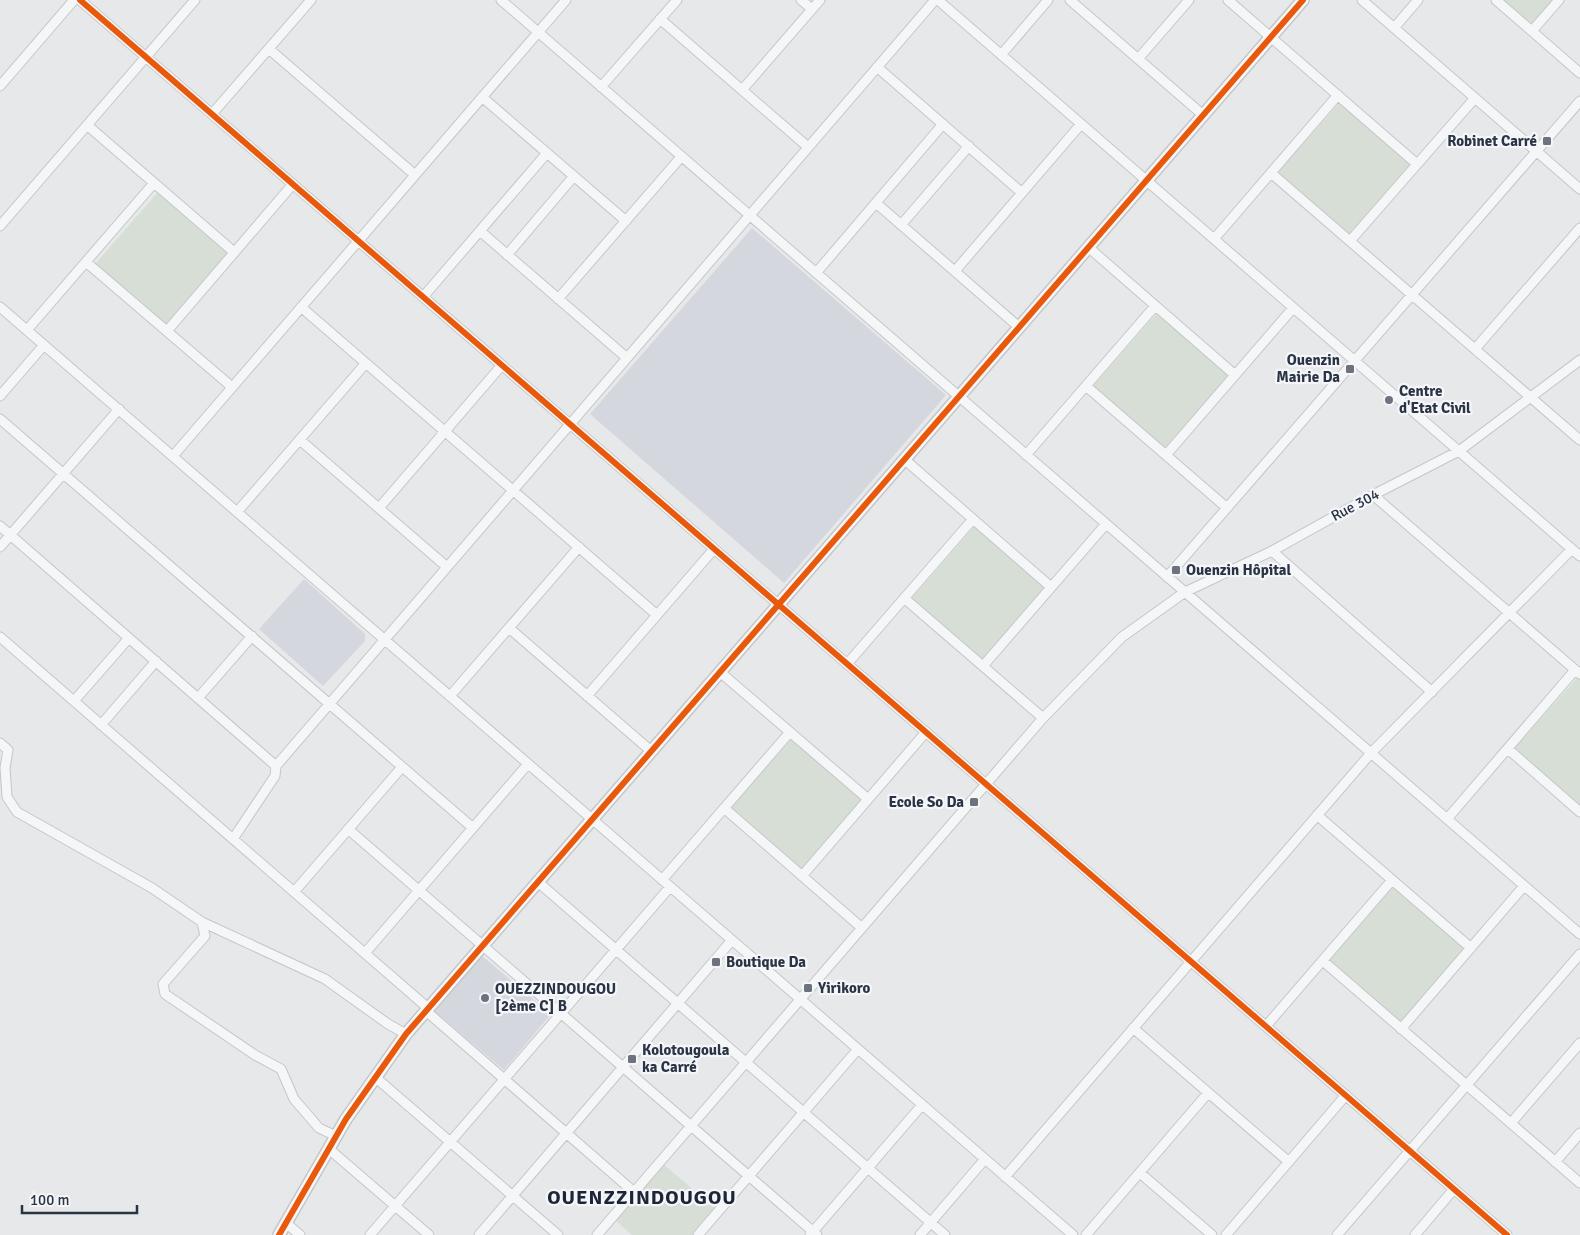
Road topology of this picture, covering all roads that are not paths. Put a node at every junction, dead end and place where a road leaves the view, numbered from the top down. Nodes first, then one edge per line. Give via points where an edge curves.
1 (74, 0) edge
2 (80, 0) edge
3 (195, 0) edge
4 (311, 0) edge
5 (501, 0) edge
6 (566, 0) edge
7 (677, 0) edge
8 (801, 0) edge
9 (820, 0) edge
10 (936, 0) edge
11 (1048, 0) edge
12 (1070, 0) edge
13 (1189, 0) edge
14 (1228, 0) edge
15 (1303, 0) edge
16 (1362, 0) edge
17 (1418, 0) edge
18 (1496, 0) edge
19 (1559, 0) edge
20 (812, 9) junction
21 (660, 19) junction
22 (1394, 28) junction
23 (1532, 31) junction
24 (538, 32) junction
25 (1271, 37) junction
26 (269, 48) junction
27 (1001, 55) junction
28 (146, 57) junction
29 (1138, 59) junction
30 (877, 67) junction
31 (1580, 73) edge
32 (0, 86) edge
33 (602, 87) junction
34 (742, 90) junction
35 (1338, 95) junction
36 (482, 97) junction
37 (1475, 98) junction
38 (1580, 101) edge
39 (212, 114) junction
40 (1203, 115) junction
41 (944, 124) junction
42 (1082, 124) junction
43 (87, 125) junction
44 (969, 146) junction
45 (808, 147) junction
46 (1536, 151) junction
47 (547, 153) junction
48 (682, 156) junction
49 (1417, 164) junction
50 (1271, 173) junction
51 (415, 175) junction
52 (574, 176) junction
53 (1146, 181) junction
54 (154, 183) junction
55 (293, 184) junction
56 (1580, 189) edge
57 (1022, 193) junction
58 (876, 203) junction
59 (750, 215) junction
60 (626, 221) junction
61 (901, 225) junction
62 (0, 226) edge
63 (1580, 228) edge
64 (480, 232) junction
65 (1214, 239) junction
66 (358, 241) junction
67 (1350, 242) junction
68 (1088, 248) junction
69 (234, 252) junction
70 (506, 254) junction
71 (86, 262) junction
72 (955, 271) junction
73 (816, 273) junction
74 (1412, 295) junction
75 (423, 297) junction
76 (558, 299) junction
77 (1155, 306) junction
78 (0, 307) edge
79 (301, 307) junction
80 (1293, 308) junction
81 (1019, 327) junction
82 (27, 330) junction
83 (166, 331) junction
84 (44, 345) junction
85 (1475, 349) junction
86 (626, 358) junction
87 (1580, 360) edge
88 (1355, 361) junction
89 (366, 363) junction
90 (502, 365) junction
91 (1235, 375) junction
92 (1086, 386) junction
93 (232, 387) junction
94 (0, 396) edge
95 (959, 397) junction
96 (1530, 397) junction
97 (118, 409) junction
98 (0, 419) edge
99 (570, 424) junction
100 (445, 431) junction
101 (300, 440) junction
102 (1580, 440) edge
103 (1459, 451) junction
104 (1026, 455) junction
105 (1166, 455) junction
106 (172, 456) junction
107 (904, 460) junction
108 (63, 473) junction
109 (513, 490) junction
110 (1373, 495) junction
111 (379, 508) junction
112 (1227, 508) junction
113 (237, 512) junction
114 (973, 519) junction
115 (1106, 524) junction
116 (0, 526) edge
117 (10, 535) junction
118 (0, 546) edge
119 (579, 547) junction
120 (714, 548) junction
121 (1572, 549) junction
122 (1272, 551) junction
123 (1580, 556) edge
124 (447, 567) junction
125 (1167, 577) junction
126 (1051, 587) junction
127 (1185, 592) junction
128 (904, 598) junction
129 (779, 604) junction
130 (1509, 613) junction
131 (657, 615) junction
132 (509, 628) junction
133 (252, 636) junction
134 (0, 637) edge
135 (129, 638) junction
136 (385, 640) junction
137 (156, 661) junction
138 (848, 664) junction
139 (983, 666) junction
140 (720, 672) junction
141 (1578, 672) edge
142 (1432, 692) junction
143 (450, 696) junction
144 (587, 696) junction
145 (198, 698) junction
146 (74, 701) junction
147 (330, 704) junction
148 (1043, 718) junction
149 (101, 725) junction
150 (790, 732) junction
151 (926, 732) junction
152 (0, 743) edge
153 (1508, 749) junction
154 (651, 751) junction
155 (1371, 753) junction
156 (528, 764) junction
157 (276, 766) junction
158 (402, 767) junction
159 (986, 784) junction
160 (868, 799) junction
161 (724, 808) junction
162 (1580, 812) edge
163 (1317, 815) junction
164 (592, 819) junction
165 (1447, 819) junction
166 (473, 828) junction
167 (348, 829) junction
168 (233, 839) junction
169 (802, 876) junction
170 (662, 880) junction
171 (1392, 880) junction
172 (538, 882) junction
173 (1524, 886) junction
174 (670, 887) junction
175 (419, 890) junction
176 (294, 892) junction
177 (202, 922) junction
178 (862, 928) junction
179 (1580, 934) edge
180 (732, 940) junction
181 (483, 946) junction
182 (1471, 948) junction
183 (616, 950) junction
184 (365, 953) junction
185 (1580, 954) edge
186 (1191, 961) junction
187 (1323, 961) junction
188 (800, 999) junction
189 (678, 1004) junction
190 (427, 1010) junction
191 (561, 1014) junction
192 (1266, 1026) junction
193 (1133, 1028) junction
194 (1402, 1029) junction
195 (406, 1034) junction
196 (1580, 1043) edge
197 (858, 1049) junction
198 (746, 1062) junction
199 (623, 1067) junction
200 (376, 1077) junction
201 (504, 1079) junction
202 (1467, 1085) junction
203 (1208, 1093) junction
204 (1346, 1096) junction
205 (922, 1105) junction
206 (804, 1113) junction
207 (1511, 1123) junction
208 (691, 1126) junction
209 (566, 1133) junction
210 (1580, 1133) edge
211 (336, 1136) junction
212 (450, 1142) junction
213 (329, 1148) junction
214 (1410, 1151) junction
215 (985, 1159) junction
216 (1288, 1162) junction
217 (1555, 1162) junction
218 (868, 1168) junction
219 (1140, 1173) junction
220 (749, 1176) junction
221 (1005, 1177) junction
222 (1580, 1183) edge
223 (1454, 1189) junction
224 (634, 1192) junction
225 (512, 1196) junction
226 (395, 1206) junction
227 (931, 1222) junction
228 (286, 1223) junction
229 (1496, 1231) edge
230 (813, 1234) edge
231 (279, 1235) edge
232 (300, 1235) edge
233 (370, 1235) edge
234 (429, 1235) edge
235 (479, 1235) edge
236 (558, 1235) edge
237 (597, 1235) edge
238 (698, 1235) edge
239 (920, 1235) edge
240 (945, 1235) edge
241 (1073, 1235) edge
242 (1086, 1235) edge
243 (1212, 1235) edge
244 (1226, 1235) edge
245 (1337, 1235) edge
246 (1415, 1235) edge
247 (1508, 1235) edge

1 - 32 street
2 - 28 street
3 - 28 street
4 - 26 street
5 - 24 street
6 - 24 street
7 - 21 street
8 - 20 street
9 - 20 street
10 - 27 street
10 - 30 street
11 - 27 street
12 - 29 street
13 - 29 street
14 - 25 street
15 - 25 street
16 - 22 street
17 - 22 street
18 - 23 street
19 - 23 street
20 - 34 street
21 - 33 street
21 - 34 street
22 - 37 street
23 - 31 street
24 - 33 street
24 - 36 street
25 - 35 street
25 - 40 street
26 - 39 street
26 - 51 street
27 - 42 street
28 - 39 street
28 - 43 street
29 - 40 street
30 - 41 street
30 - 45 street
33 - 48 street
34 - 45 street
35 - 49 street
35 - 50 street
36 - 47 street
36 - 51 street
37 - 46 street
37 - 49 street
38 - 46 street
39 - 55 street
40 - 53 street
41 - 44 street
41 - 58 street
42 - 53 street
42 - 57 street
43 - 54 street
43 - 62 street
44 - 57 street
44 - 61 street
45 - 59 street
46 - 56 street
46 - 74 street
47 - 52 street
47 - 64 street
48 - 59 street
48 - 60 street
49 - 67 street
50 - 65 street
50 - 67 street
51 - 66 street
52 - 60 street
52 - 70 street
53 - 65 street
53 - 68 street
54 - 69 street
54 - 71 street
55 - 66 street
55 - 69 street
57 - 72 street
58 - 61 street
58 - 73 street
59 - 73 street
59 - 86 street
60 - 76 street
61 - 72 street
63 - 85 street
64 - 70 street
64 - 75 street
65 - 80 street
66 - 75 street
66 - 79 street
67 - 74 street
68 - 77 street
68 - 81 street
69 - 83 street
70 - 76 street
71 - 82 street
71 - 83 street
72 - 81 street
73 - 95 street
74 - 85 street
74 - 88 street
75 - 90 street
76 - 86 street
77 - 91 street
77 - 92 street
78 - 82 street
79 - 89 street
79 - 93 street
80 - 88 street
80 - 91 street
81 - 95 street
82 - 84 street
83 - 93 street
84 - 94 street
84 - 97 street
85 - 96 street
86 - 99 street
87 - 96 street, Rue 304
88 - 103 street
88 - 112 street
89 - 100 street
89 - 101 street
90 - 99 street
90 - 100 street
91 - 105 street
92 - 104 street
92 - 105 street
93 - 106 street
95 - 104 street
95 - 107 street
96 - 102 street
96 - 103 street, Rue 304
97 - 106 street
97 - 108 street
98 - 108 street
99 - 109 street
99 - 120 street
100 - 109 street
100 - 111 street
101 - 111 street
101 - 113 street
103 - 110 street, Rue 304
103 - 121 street
104 - 115 street
105 - 112 street
106 - 113 street
107 - 114 street
107 - 129 street
108 - 117 street
108 - 133 street
109 - 119 street
109 - 124 street
110 - 122 street, Rue 304
110 - 130 street
111 - 124 street
112 - 125 street
113 - 136 street
114 - 126 street
114 - 128 street
115 - 125 street
115 - 126 street
116 - 117 street
117 - 118 street
117 - 135 street
119 - 131 street
119 - 132 street
120 - 129 street
120 - 131 street
121 - 123 street
121 - 130 street
122 - 127 street, Rue 304
122 - 142 street
124 - 136 street
125 - 127 street
126 - 139 street
127 - 148 street, Rue 304 via 1122,637
127 - 155 street
128 - 138 street
128 - 139 street
129 - 138 street
129 - 140 street
130 - 141 street
130 - 142 street
131 - 144 street
132 - 143 street
132 - 144 street
133 - 145 street
133 - 147 street
134 - 146 street
135 - 137 street
135 - 146 street
136 - 143 street
136 - 147 street
137 - 145 street
137 - 149 street
138 - 151 street
139 - 148 street
140 - 150 street
140 - 154 street
141 - 153 street
142 - 155 street
143 - 156 street
144 - 154 street
145 - 157 street
146 - 149 street
147 - 157 street
147 - 158 street
148 - 159 street, Rue 304
149 - 168 street
150 - 160 street
150 - 161 street
151 - 159 street
151 - 160 street
152 - 177 street via 8,750 5,768 7,797 17,812 152,888
153 - 162 street
153 - 165 street
154 - 164 street
155 - 163 street
155 - 165 street
156 - 164 street
156 - 166 street
157 - 168 street via 275,776
158 - 166 street
158 - 167 street
159 - 178 street, Rue 304
159 - 186 street
160 - 169 street
161 - 169 street
161 - 170 street
163 - 171 street
163 - 186 street
164 - 170 street
164 - 172 street
165 - 173 street
166 - 175 street
167 - 175 street
167 - 176 street
168 - 176 street
169 - 178 street
170 - 174 street
171 - 182 street
171 - 187 street
172 - 181 street
172 - 183 street
173 - 179 street
173 - 182 street
174 - 180 street
174 - 183 street
175 - 181 street
175 - 184 street
176 - 184 street
177 - 195 street via 325,979
177 - 211 street via 205,936 163,984 165,994 255,1055 281,1068 294,1099 319,1128
178 - 188 street, Rue 304
180 - 188 street
180 - 189 street
181 - 190 street
181 - 191 street
182 - 194 street
183 - 189 street
183 - 191 street
184 - 190 street
185 - 202 street
186 - 192 street
186 - 193 street
187 - 192 street
187 - 194 street
188 - 197 street
188 - 198 street, Rue 304
189 - 198 street
189 - 199 street
190 - 195 street
190 - 201 street
191 - 199 street
191 - 201 street
192 - 204 street
193 - 203 street
193 - 221 street
194 - 202 street
195 - 200 street
196 - 207 street
197 - 205 street
197 - 206 street
198 - 206 street
198 - 208 street, Rue 304
199 - 208 street
199 - 209 street
200 - 211 street
200 - 212 street
201 - 209 street
201 - 212 street
202 - 207 street
202 - 214 street
203 - 216 street
203 - 219 street
204 - 214 street
204 - 216 street
205 - 215 street
205 - 218 street
206 - 218 street
206 - 220 street
207 - 217 street
208 - 220 street
208 - 224 street, Rue 304
209 - 224 street
209 - 225 street
210 - 217 street
211 - 213 street
212 - 225 street
212 - 226 street
213 - 226 street
213 - 228 street
214 - 223 street
214 - 245 street
215 - 221 street
215 - 227 street
216 - 244 street
217 - 222 street
218 - 227 street
218 - 230 street
219 - 242 street
219 - 243 street
220 - 230 street
220 - 238 street
221 - 241 street
223 - 229 street
223 - 246 street
224 - 237 street, Rue 304
225 - 235 street
225 - 236 street
226 - 233 street
226 - 234 street
227 - 239 street
227 - 240 street
228 - 231 street
228 - 232 street
229 - 247 street

